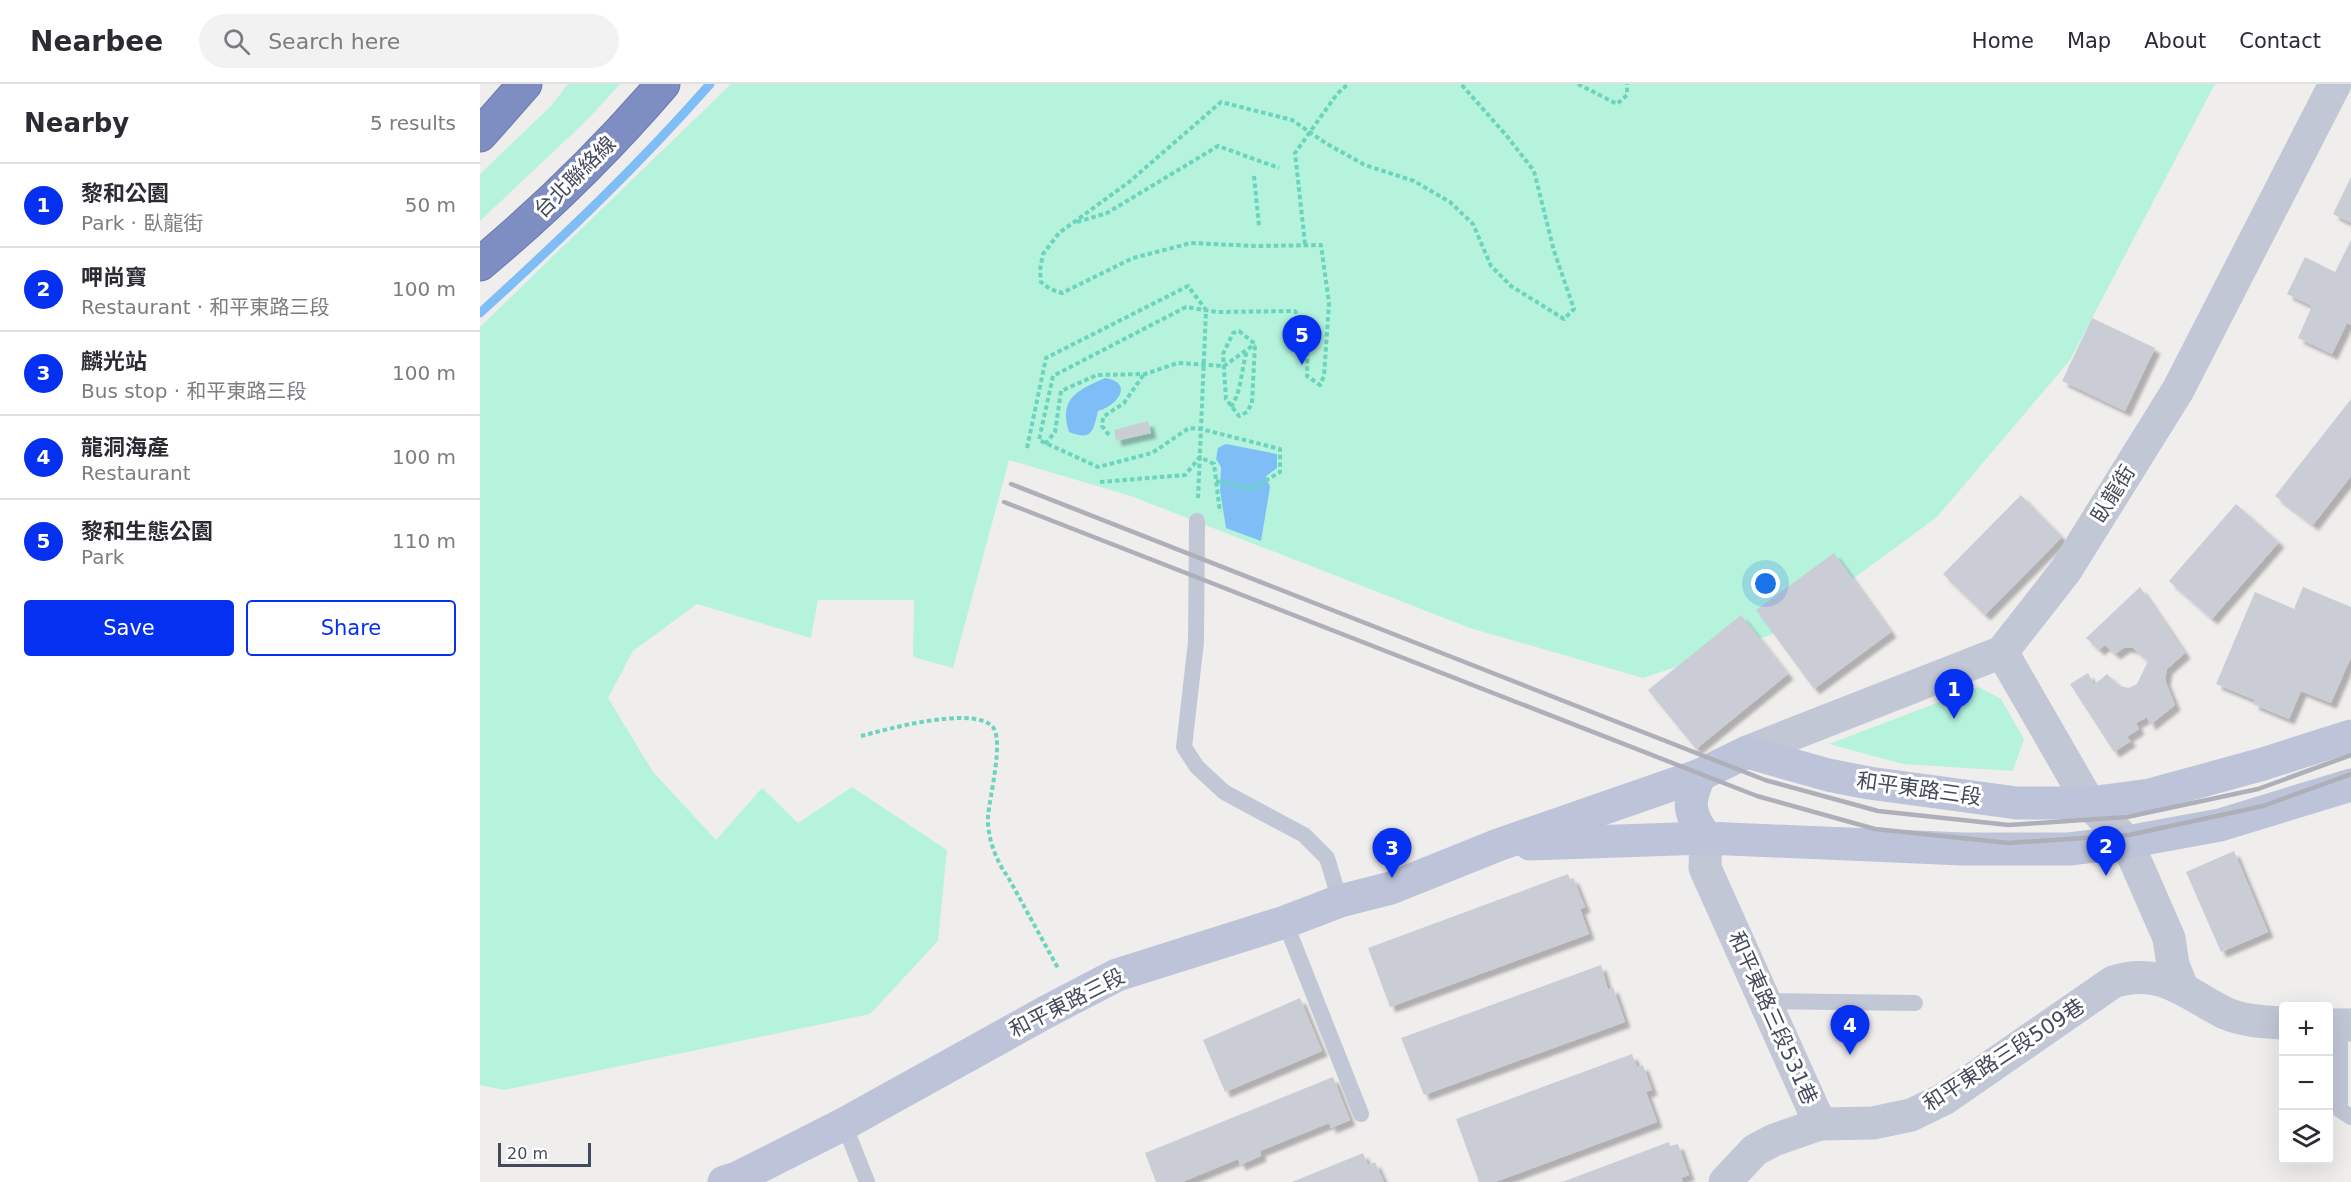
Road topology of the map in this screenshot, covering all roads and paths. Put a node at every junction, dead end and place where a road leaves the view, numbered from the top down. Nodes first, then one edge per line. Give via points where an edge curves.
1 (525, 84) edge
2 (663, 84) edge
3 (1348, 84) edge
4 (1461, 84) edge
5 (1578, 84) edge
6 (1627, 84) edge
7 (2335, 84) edge
8 (1310, 132) junction
9 (480, 135) edge
10 (1279, 168) dead end
11 (1254, 176) dead end
12 (1073, 223) junction
13 (1259, 226) dead end
14 (1305, 244) junction
15 (480, 264) edge
16 (1206, 310) junction
17 (1256, 344) junction
18 (1248, 351) junction
19 (1203, 363) junction
20 (1224, 366) junction
21 (1145, 374) junction
22 (1231, 407) junction
23 (1201, 429) junction
24 (1109, 435) dead end
25 (1046, 444) junction
26 (1027, 448) dead end
27 (1200, 457) junction
28 (1100, 482) dead end
29 (1216, 482) junction
30 (1221, 520) dead end
31 (1197, 521) joint
32 (2002, 652) junction
33 (861, 736) dead end
34 (2351, 736) edge
35 (1747, 752) junction
36 (1700, 775) junction
37 (2351, 785) edge
38 (2089, 803) junction
39 (1706, 838) junction
40 (2127, 842) junction
41 (1498, 845) junction
42 (1340, 901) junction
43 (1285, 922) junction
44 (2182, 987) junction
45 (1074, 997) junction
46 (1765, 1000) junction
47 (1915, 1003) dead end
48 (2279, 1023) edge
49 (2340, 1025) edge
50 (1361, 1114) dead end
51 (2351, 1117) edge
52 (844, 1124) junction
53 (1820, 1124) junction
54 (724, 1182) edge
55 (867, 1182) edge
56 (1725, 1182) edge

1 - 9 highway
2 - 15 highway, 台北聯絡線 via 526,226
3 - 8 path
4 - 8 path via 1534,171 1554,251 1574,309 1564,319 1511,286 1491,266 1473,224 1450,202 1414,181 1365,165
5 - 6 path via 1617,104 1627,95
7 - 32 street, 臥龍街 via 2178,390 2066,570
8 - 12 path via 1292,120 1221,102 1129,182
8 - 14 path via 1295,153
10 - 12 path via 1218,146 1107,213
11 - 13 path
12 - 14 path via 1059,233 1041,262 1041,282 1062,293 1133,258 1191,243
14 - 16 path via 1321,245 1329,303 1320,385 1307,376 1308,333 1295,311
16 - 19 path
16 - 25 path via 1186,307 1053,376 1039,440
16 - 26 path via 1188,286 1046,358
17 - 18 path
17 - 20 path via 1239,331 1233,333 1223,354
17 - 22 path via 1252,403 1239,416
18 - 20 path
18 - 22 path via 1238,397
19 - 20 path
19 - 21 path via 1178,363
19 - 23 path
20 - 22 path via 1226,399
21 - 24 path via 1124,403 1103,417 1102,426
21 - 25 path via 1097,375 1062,391 1055,432
23 - 25 path via 1189,428 1152,453 1098,467
23 - 27 path
23 - 29 path via 1280,449 1280,472 1252,489
27 - 28 path via 1185,475
27 - 29 path via 1214,464
27 - 31 path
29 - 30 path
31 - 42 lane via 1196,642 1184,747 1197,768 1224,792 1304,835 1327,858
32 - 35 street
32 - 38 street
33 - 45 path via 916,723 962,718 992,725 997,752 988,819 997,863
34 - 38 main road, 和平東路三段 via 2150,795
35 - 36 main road, 和平東路三段
35 - 38 main road, 和平東路三段 via 1869,783 2017,803
36 - 39 main road via 1691,793 1691,810
36 - 41 main road, 和平東路三段
37 - 40 main road, 和平東路三段 via 2220,825
38 - 40 street
39 - 40 main road, 和平東路三段 via 1963,849 2068,849
39 - 41 main road, 和平東路三段
39 - 46 street, 和平東路三段531巷 via 1705,868
40 - 44 street via 2169,939
41 - 42 main road, 和平東路三段 via 1391,888
42 - 43 main road, 和平東路三段
43 - 45 main road, 和平東路三段 via 1118,975
43 - 50 lane
44 - 48 street, 和平東路三段509巷 via 2226,1013 2255,1022
44 - 53 street, 和平東路三段509巷 via 2130,976 2113,982 1944,1099 1911,1115 1874,1123
45 - 52 main road, 和平東路三段
46 - 47 lane
46 - 53 street, 和平東路三段531巷
49 - 51 lane via 2340,1110
52 - 54 main road, 和平東路三段
52 - 55 lane
53 - 56 street, 和平東路三段531巷 via 1755,1150

